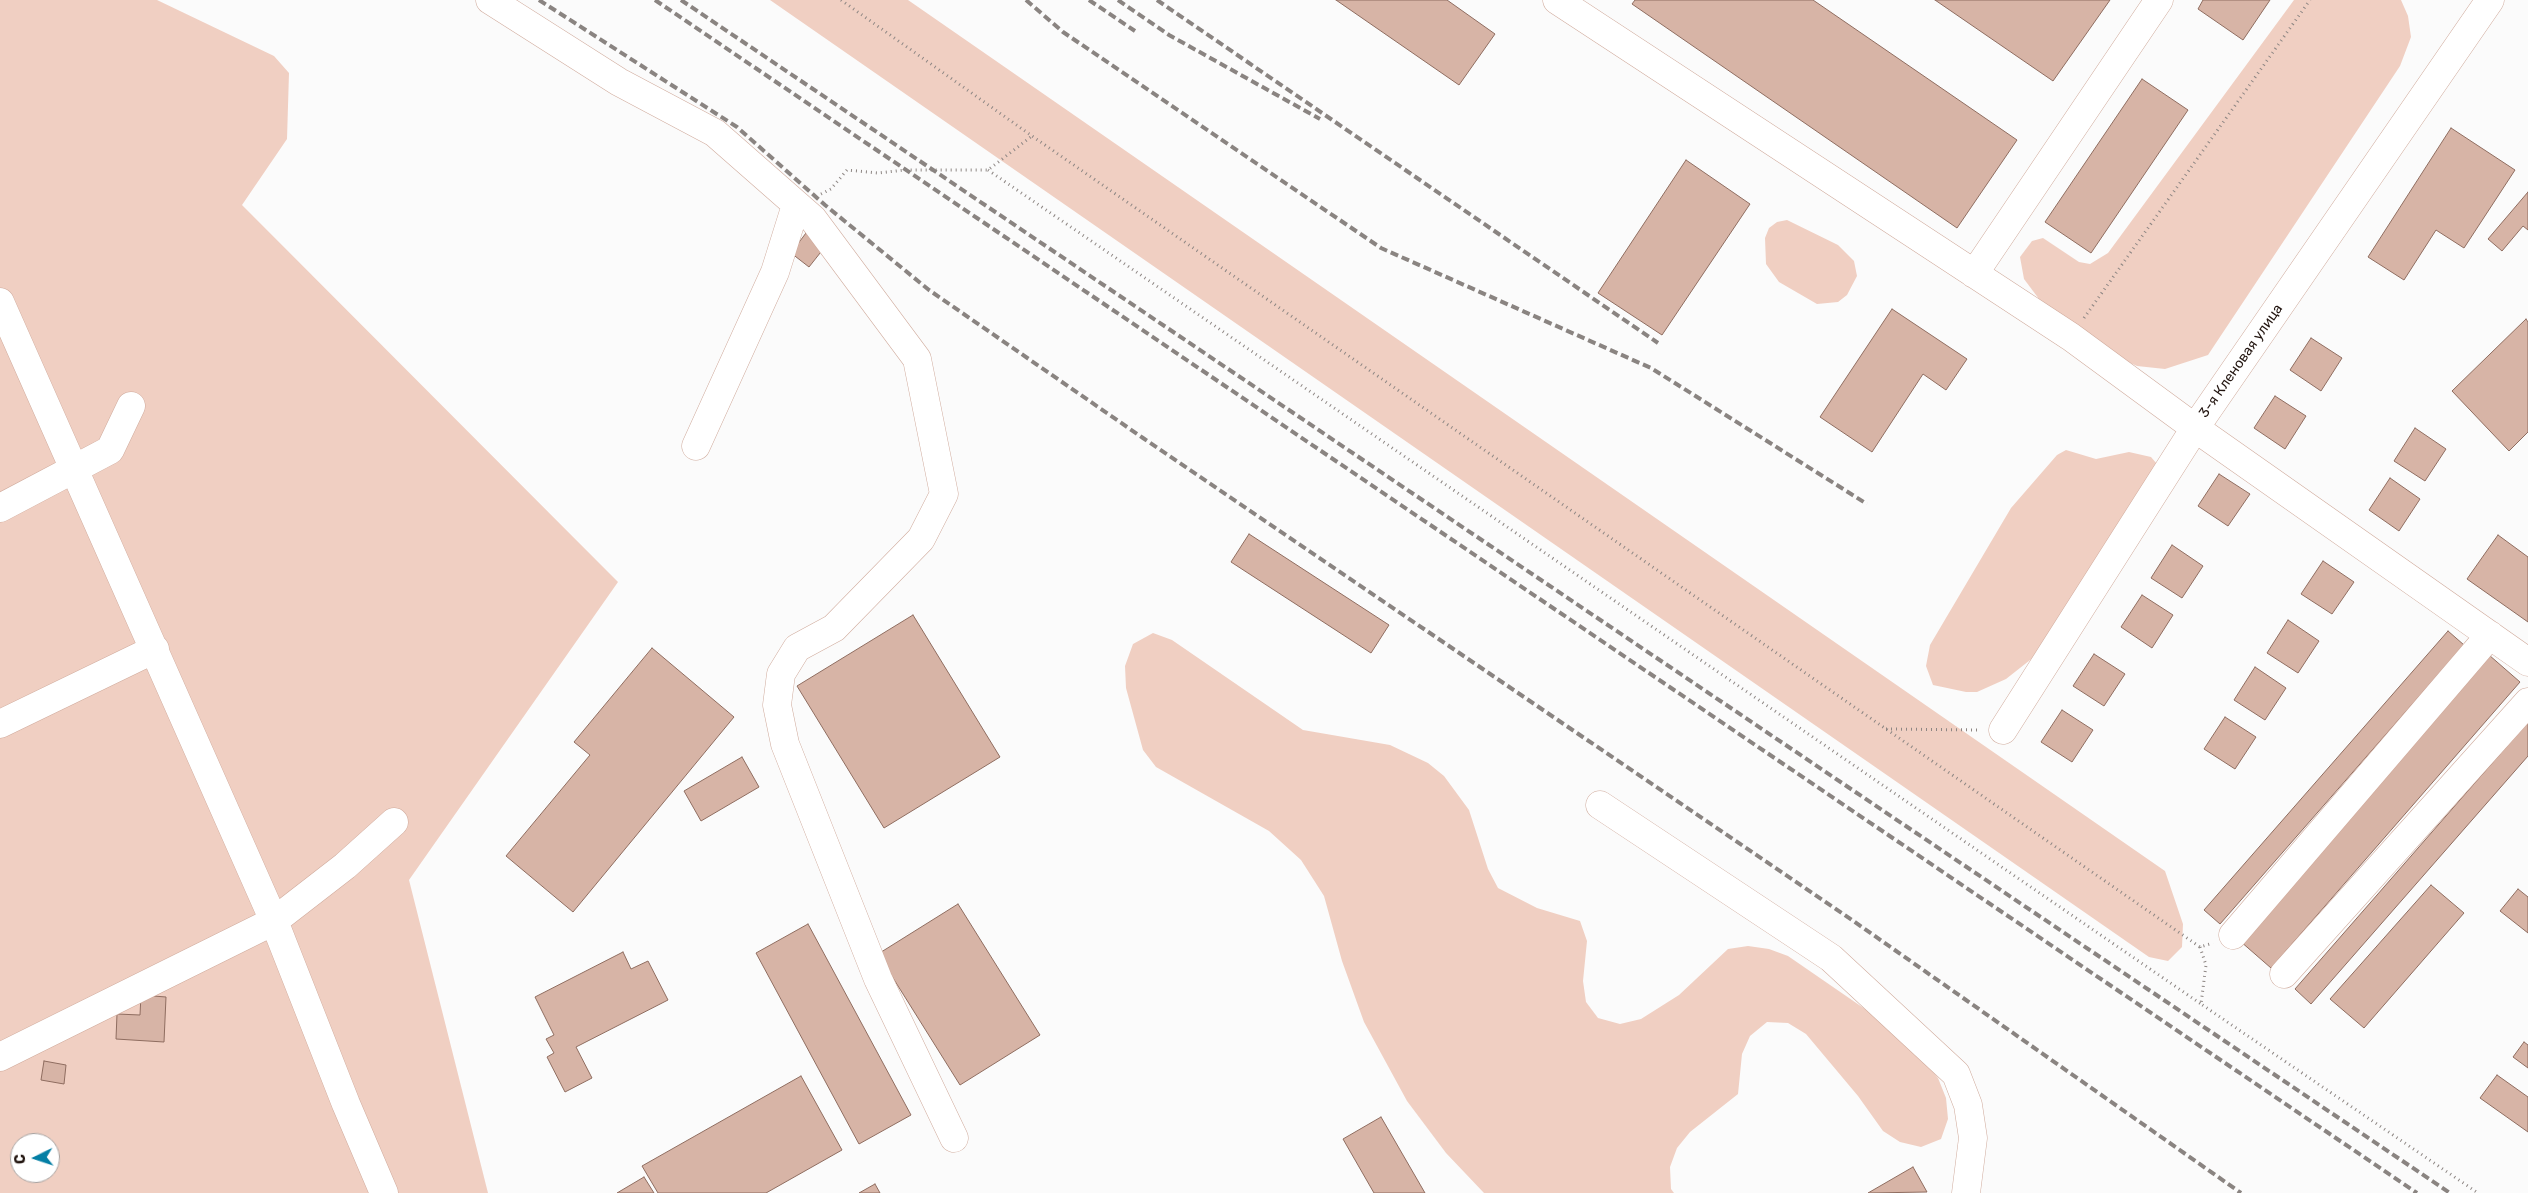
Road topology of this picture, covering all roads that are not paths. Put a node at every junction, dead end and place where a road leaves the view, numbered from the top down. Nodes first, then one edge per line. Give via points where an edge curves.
1 (490, 0) edge
2 (1557, 0) edge
3 (2159, 0) edge
4 (2490, 0) edge
5 (796, 205) junction
6 (1974, 274) junction
7 (0, 302) edge
8 (131, 406) dead end
9 (2195, 428) junction
10 (696, 446) dead end
11 (75, 470) junction
12 (0, 508) edge
13 (2490, 635) junction
14 (155, 648) junction
15 (2528, 662) edge
16 (2528, 702) edge
17 (0, 724) edge
18 (2003, 730) road end
19 (1600, 805) dead end
20 (394, 822) dead end
21 (274, 921) junction
22 (2232, 935) road end
23 (2284, 974) dead end
24 (0, 1057) edge
25 (954, 1138) dead end
26 (384, 1193) edge
27 (1966, 1193) edge

1 - 5 street via 619,82 715,132
2 - 6 street
3 - 6 street
4 - 9 street, 3-я Кленовая улица
5 - 10 street via 775,272
5 - 25 street via 814,219 917,359 944,494 921,539 834,628 797,648 781,674 778,705 784,744 878,979
6 - 9 street via 2071,337
7 - 11 street
8 - 11 street via 110,450
9 - 13 street
9 - 18 street, 3-я Кленовая улица
11 - 12 street
11 - 14 street
13 - 15 street
13 - 22 street
14 - 17 street
14 - 21 street
16 - 23 street
19 - 27 street via 1831,958 1956,1074 1968,1105 1974,1138
20 - 21 street via 345,866
21 - 24 street
21 - 26 street

